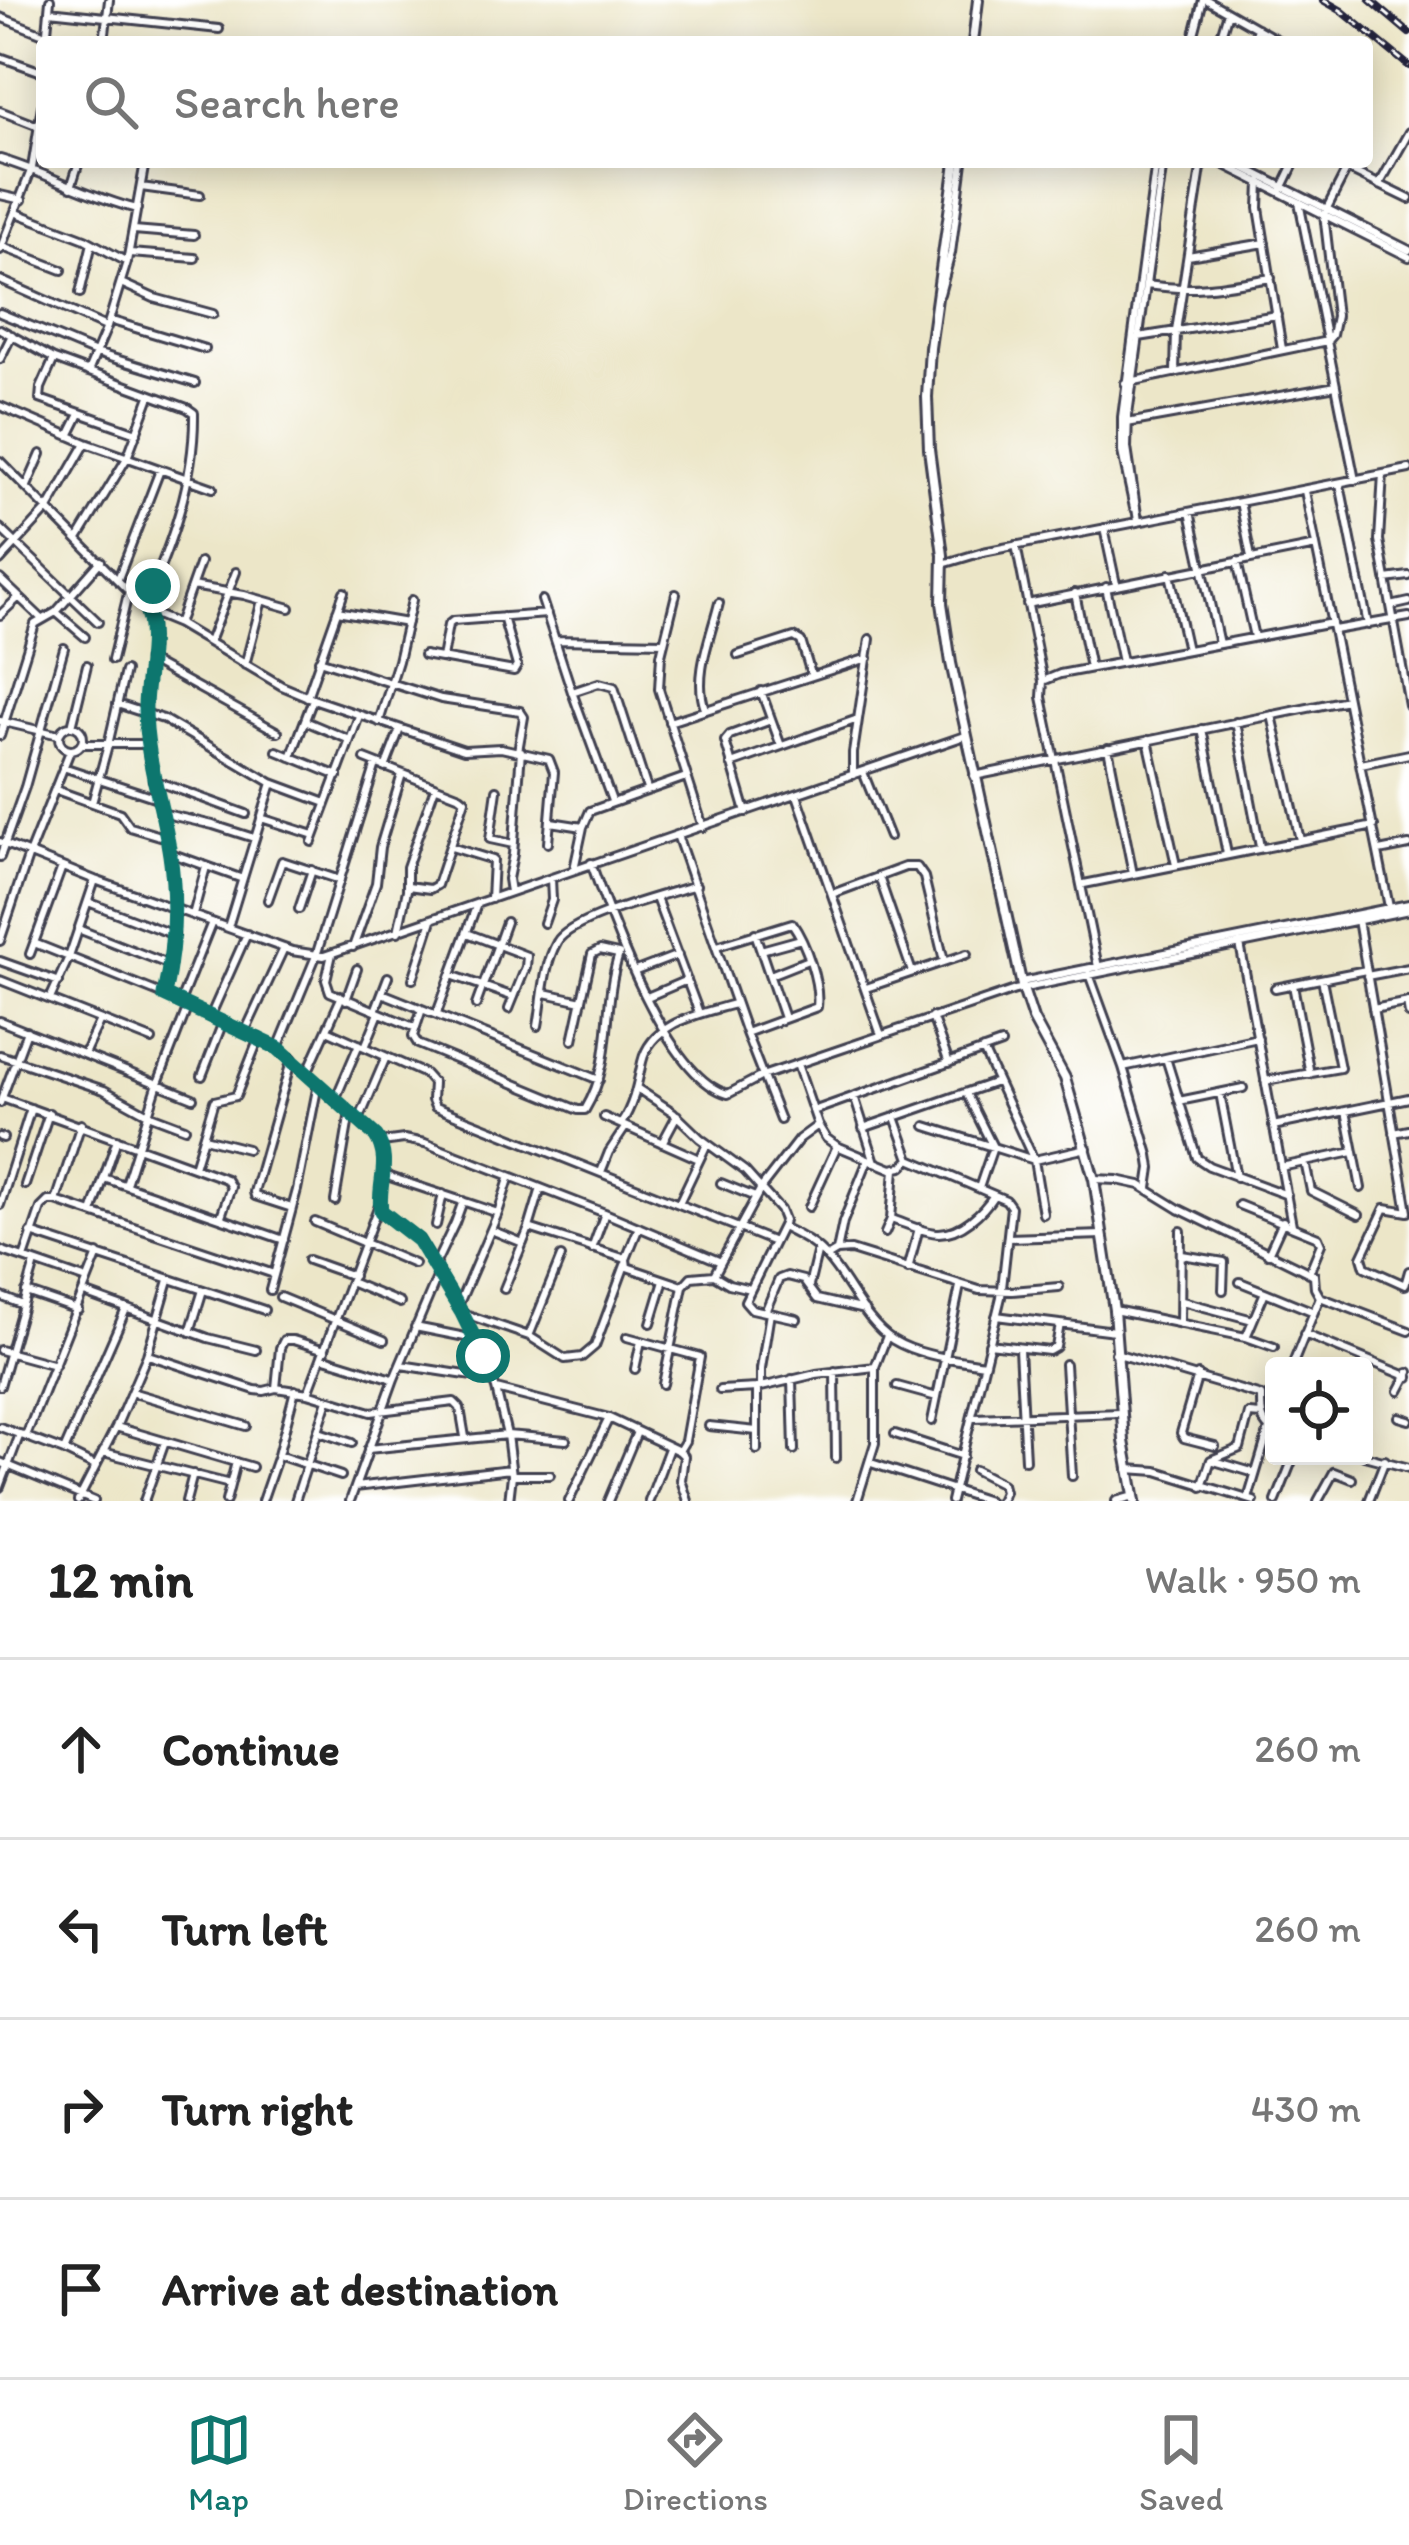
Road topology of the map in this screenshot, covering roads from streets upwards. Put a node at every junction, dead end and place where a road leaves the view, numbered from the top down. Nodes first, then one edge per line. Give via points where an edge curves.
1 (50, 0) edge
2 (109, 0) edge
3 (978, 0) edge
4 (1205, 0) edge
5 (49, 11) junction
6 (1228, 12) junction
7 (0, 16) edge
8 (107, 19) junction
9 (1257, 28) junction
10 (219, 29) dead end
11 (42, 36) edge
12 (46, 36) edge
13 (105, 36) edge
14 (974, 36) edge
15 (1194, 36) edge
16 (1221, 36) edge
17 (1255, 36) edge
18 (1271, 36) edge
19 (0, 57) edge
20 (36, 70) edge
21 (0, 111) edge
22 (36, 125) edge
23 (1409, 132) edge
24 (36, 150) edge
25 (0, 159) edge
26 (78, 168) edge
27 (142, 168) edge
28 (959, 168) edge
29 (959, 168) edge
30 (1158, 168) edge
31 (1158, 168) edge
32 (1201, 168) edge
33 (1232, 168) edge
34 (1244, 168) edge
35 (1292, 168) edge
36 (32, 169) junction
37 (1347, 169) joint
38 (1260, 182) junction
39 (1379, 185) junction
40 (141, 187) junction
41 (71, 188) junction
42 (1282, 189) junction
43 (0, 195) edge
44 (200, 195) dead end
45 (1409, 199) edge
46 (22, 200) junction
47 (1299, 202) junction
48 (137, 209) junction
49 (1325, 211) junction
50 (16, 213) junction
51 (134, 230) junction
52 (194, 235) dead end
53 (1265, 243) junction
54 (92, 244) junction
55 (0, 247) edge
56 (130, 253) junction
57 (1409, 254) edge
58 (1188, 256) junction
59 (195, 259) dead end
60 (128, 262) junction
61 (62, 270) dead end
62 (1271, 278) junction
63 (0, 280) edge
64 (121, 283) junction
65 (1146, 285) junction
66 (1183, 290) junction
67 (80, 293) dead end
68 (0, 313) edge
69 (213, 314) dead end
70 (934, 315) junction
71 (1276, 315) junction
72 (108, 324) junction
73 (0, 328) edge
74 (1177, 331) junction
75 (12, 334) junction
76 (1138, 337) junction
77 (1328, 341) junction
78 (205, 349) dead end
79 (1282, 350) junction
80 (96, 353) junction
81 (0, 359) edge
82 (54, 359) junction
83 (88, 373) junction
84 (1175, 374) junction
85 (195, 382) dead end
86 (1128, 383) junction
87 (1336, 386) junction
88 (150, 396) junction
89 (0, 406) edge
90 (80, 414) junction
91 (1127, 423) junction
92 (136, 433) junction
93 (69, 436) junction
94 (86, 443) junction
95 (41, 454) dead end
96 (127, 458) junction
97 (0, 461) edge
98 (160, 470) junction
99 (1409, 470) edge
100 (1383, 474) junction
101 (1355, 480) junction
102 (189, 481) junction
103 (1340, 484) junction
104 (27, 486) junction
105 (213, 488) dead end
106 (1305, 491) junction
107 (1240, 502) junction
108 (48, 509) junction
109 (1136, 510) junction
110 (1190, 512) junction
111 (1138, 522) junction
112 (0, 528) edge
113 (1104, 528) junction
114 (79, 538) junction
115 (15, 545) junction
116 (1016, 545) junction
117 (1316, 546) junction
118 (1251, 558) junction
119 (101, 561) junction
120 (1237, 561) junction
121 (0, 562) edge
122 (200, 562) dead end
123 (943, 564) junction
124 (1203, 568) junction
125 (236, 572) dead end
126 (1170, 574) junction
127 (1409, 576) edge
128 (0, 579) edge
129 (118, 579) junction
130 (1386, 579) junction
131 (192, 586) junction
132 (1111, 586) junction
133 (129, 590) junction
134 (344, 592) dead end
135 (227, 593) junction
136 (1076, 593) junction
137 (72, 594) junction
138 (676, 594) dead end
139 (19, 597) junction
140 (542, 599) dead end
141 (262, 600) junction
142 (412, 600) dead end
143 (1409, 602) edge
144 (719, 603) dead end
145 (1027, 604) junction
146 (1390, 606) junction
147 (290, 608) dead end
148 (146, 609) junction
149 (56, 611) junction
150 (338, 611) junction
151 (547, 614) junction
152 (0, 615) edge
153 (503, 616) junction
154 (1409, 616) edge
155 (42, 619) junction
156 (1392, 620) junction
157 (98, 622) dead end
158 (407, 623) junction
159 (178, 625) junction
160 (1368, 625) junction
161 (1333, 626) junction
162 (85, 637) dead end
163 (1254, 637) junction
164 (870, 639) dead end
165 (555, 640) junction
166 (209, 642) junction
167 (664, 642) junction
168 (1219, 644) junction
169 (64, 648) dead end
170 (1187, 650) junction
171 (738, 655) dead end
172 (424, 656) dead end
173 (442, 658) junction
174 (868, 658) junction
175 (112, 660) dead end
176 (148, 660) junction
177 (319, 660) junction
178 (1122, 662) junction
179 (1405, 662) edge
180 (245, 664) junction
181 (87, 665) dead end
182 (1090, 668) junction
183 (124, 671) dead end
184 (811, 674) junction
185 (1043, 681) junction
186 (392, 685) junction
187 (761, 691) junction
188 (572, 692) junction
189 (310, 698) junction
190 (1348, 700) junction
191 (117, 704) junction
192 (1409, 705) edge
193 (705, 709) junction
194 (145, 712) junction
195 (1272, 715) junction
196 (359, 716) junction
197 (858, 719) junction
198 (771, 720) junction
199 (3, 721) edge
200 (305, 721) junction
201 (379, 722) junction
202 (669, 722) junction
203 (1236, 722) junction
204 (72, 726) junction
205 (400, 729) junction
206 (1202, 729) junction
207 (278, 731) dead end
208 (42, 732) junction
209 (59, 735) junction
210 (0, 736) edge
211 (965, 736) junction
212 (350, 740) junction
213 (1148, 740) junction
214 (82, 744) junction
215 (148, 744) junction
216 (108, 745) junction
217 (781, 746) junction
218 (1108, 748) junction
219 (70, 751) junction
220 (277, 751) dead end
221 (520, 751) junction
222 (1409, 754) edge
223 (291, 757) junction
224 (1054, 759) junction
225 (365, 760) dead end
226 (731, 764) junction
227 (1361, 764) junction
228 (381, 766) junction
229 (63, 767) junction
230 (863, 772) junction
231 (402, 774) junction
232 (853, 775) junction
233 (338, 776) junction
234 (974, 776) junction
235 (686, 777) junction
236 (98, 779) junction
237 (154, 780) junction
238 (272, 783) junction
239 (435, 787) junction
240 (647, 789) junction
241 (56, 790) junction
242 (497, 790) dead end
243 (796, 795) junction
244 (157, 797) junction
245 (612, 801) junction
246 (92, 803) junction
247 (326, 803) junction
248 (746, 812) junction
249 (160, 813) junction
250 (246, 814) dead end
251 (261, 818) junction
252 (551, 822) junction
253 (1374, 826) junction
254 (583, 827) junction
255 (703, 827) junction
256 (677, 836) junction
257 (889, 837) dead end
258 (167, 838) junction
259 (254, 838) junction
260 (1300, 840) junction
261 (2, 843) edge
262 (548, 843) dead end
263 (513, 844) junction
264 (1409, 845) edge
265 (1260, 847) junction
266 (451, 848) junction
267 (1379, 851) junction
268 (170, 853) junction
269 (28, 854) junction
270 (1227, 854) junction
271 (0, 857) edge
272 (591, 863) junction
273 (1176, 865) junction
274 (206, 866) junction
275 (62, 867) junction
276 (574, 869) junction
277 (312, 870) junction
278 (1133, 874) junction
279 (879, 877) junction
280 (242, 878) junction
281 (551, 878) junction
282 (95, 880) junction
283 (340, 880) junction
284 (1083, 884) junction
285 (696, 885) junction
286 (407, 886) junction
287 (510, 892) junction
288 (831, 894) junction
289 (656, 898) junction
290 (491, 899) junction
291 (268, 900) dead end
292 (88, 902) junction
293 (477, 904) junction
294 (1409, 907) edge
295 (0, 908) edge
296 (1389, 908) junction
297 (175, 909) junction
298 (299, 909) dead end
299 (10, 912) junction
300 (609, 914) junction
301 (193, 915) junction
302 (432, 920) junction
303 (1358, 920) junction
304 (212, 922) junction
305 (506, 922) dead end
306 (544, 923) dead end
307 (228, 927) junction
308 (78, 929) junction
309 (398, 932) junction
310 (467, 933) junction
311 (754, 933) junction
312 (247, 934) junction
313 (173, 935) junction
314 (800, 939) junction
315 (0, 940) edge
316 (34, 944) junction
317 (499, 944) junction
318 (1240, 944) junction
319 (717, 946) junction
320 (353, 947) junction
321 (284, 948) junction
322 (761, 950) junction
323 (30, 954) dead end
324 (332, 954) junction
325 (622, 954) junction
326 (967, 954) dead end
327 (678, 955) junction
328 (316, 956) junction
329 (69, 957) junction
330 (0, 961) edge
331 (808, 961) junction
332 (944, 961) junction
333 (170, 966) junction
334 (1098, 967) junction
335 (1409, 968) edge
336 (357, 969) dead end
337 (635, 972) junction
338 (912, 972) junction
339 (1366, 973) junction
340 (1089, 974) junction
341 (451, 975) junction
342 (770, 975) junction
343 (388, 977) dead end
344 (413, 979) dead end
345 (1322, 979) junction
346 (0, 980) edge
347 (687, 980) junction
348 (58, 982) junction
349 (1022, 985) junction
350 (1293, 985) junction
351 (484, 986) junction
352 (866, 988) junction
353 (1275, 988) dead end
354 (382, 993) junction
355 (544, 993) junction
356 (164, 995) junction
357 (514, 997) junction
358 (647, 997) junction
359 (50, 999) junction
360 (344, 999) junction
361 (582, 1001) junction
362 (1408, 1002) edge
363 (184, 1004) junction
364 (735, 1004) junction
365 (476, 1005) dead end
366 (422, 1009) junction
367 (1372, 1009) junction
368 (509, 1010) dead end
369 (377, 1012) junction
370 (436, 1014) junction
371 (1409, 1014) edge
372 (699, 1015) junction
373 (210, 1017) junction
374 (784, 1018) junction
375 (932, 1018) junction
376 (100, 1020) junction
377 (0, 1021) edge
378 (223, 1022) junction
379 (538, 1026) dead end
380 (416, 1028) junction
381 (328, 1030) junction
382 (663, 1030) junction
383 (27, 1031) junction
384 (245, 1032) junction
385 (746, 1033) junction
386 (881, 1035) junction
387 (260, 1038) junction
388 (1258, 1038) junction
389 (152, 1040) dead end
390 (573, 1040) dead end
391 (1001, 1044) dead end
392 (362, 1046) junction
393 (278, 1048) junction
394 (983, 1050) junction
395 (0, 1055) edge
396 (83, 1055) junction
397 (386, 1057) junction
398 (292, 1058) junction
399 (1166, 1058) junction
400 (16, 1061) junction
401 (949, 1063) junction
402 (797, 1064) junction
403 (1123, 1067) junction
404 (307, 1073) junction
405 (1310, 1074) junction
406 (202, 1076) dead end
407 (762, 1076) junction
408 (598, 1080) junction
409 (1265, 1081) junction
410 (997, 1082) junction
411 (158, 1083) junction
412 (318, 1084) junction
413 (1243, 1088) dead end
414 (638, 1089) junction
415 (966, 1093) junction
416 (1220, 1093) junction
417 (854, 1096) junction
418 (193, 1098) dead end
419 (1409, 1098) edge
420 (1, 1100) edge
421 (335, 1100) junction
422 (1179, 1101) junction
423 (1389, 1103) junction
424 (32, 1108) junction
425 (813, 1111) junction
426 (1346, 1111) junction
427 (350, 1112) junction
428 (49, 1113) junction
429 (148, 1114) junction
430 (677, 1115) junction
431 (604, 1117) dead end
432 (895, 1118) junction
433 (359, 1120) junction
434 (780, 1120) dead end
435 (81, 1124) junction
436 (818, 1125) junction
437 (624, 1126) junction
438 (926, 1126) dead end
439 (1273, 1126) junction
440 (863, 1127) junction
441 (185, 1128) dead end
442 (1409, 1130) edge
443 (1394, 1133) junction
444 (117, 1138) junction
445 (203, 1138) junction
446 (381, 1142) junction
447 (662, 1143) junction
448 (707, 1144) junction
449 (837, 1146) junction
450 (138, 1147) junction
451 (993, 1147) junction
452 (1087, 1148) junction
453 (247, 1149) dead end
454 (1354, 1152) junction
455 (699, 1160) junction
456 (910, 1160) junction
457 (1034, 1160) junction
458 (872, 1161) junction
459 (1305, 1162) junction
460 (1404, 1164) edge
461 (194, 1167) junction
462 (1280, 1167) junction
463 (895, 1169) junction
464 (601, 1172) junction
465 (384, 1175) junction
466 (510, 1176) junction
467 (1236, 1177) junction
468 (104, 1178) junction
469 (1094, 1179) junction
470 (721, 1184) dead end
471 (25, 1185) dead end
472 (126, 1185) junction
473 (541, 1188) junction
474 (760, 1188) junction
475 (1361, 1188) dead end
476 (979, 1189) junction
477 (1148, 1190) junction
478 (442, 1194) junction
479 (994, 1195) junction
480 (1287, 1195) junction
481 (754, 1197) junction
482 (56, 1201) junction
483 (335, 1201) dead end
484 (463, 1201) junction
485 (679, 1203) junction
486 (380, 1204) junction
487 (0, 1205) edge
488 (1238, 1205) dead end
489 (808, 1207) dead end
490 (293, 1208) junction
491 (1408, 1212) edge
492 (92, 1213) junction
493 (498, 1213) junction
494 (605, 1213) junction
495 (1043, 1214) dead end
496 (1359, 1214) dead end
497 (221, 1216) junction
498 (891, 1219) junction
499 (1282, 1221) junction
500 (315, 1222) dead end
501 (436, 1225) dead end
502 (1292, 1225) junction
503 (739, 1226) junction
504 (639, 1227) junction
505 (782, 1227) junction
506 (529, 1228) junction
507 (919, 1228) junction
508 (491, 1230) junction
509 (1181, 1231) dead end
510 (31, 1233) junction
511 (885, 1233) dead end
512 (1103, 1234) junction
513 (1008, 1238) junction
514 (284, 1240) junction
515 (365, 1241) junction
516 (775, 1242) junction
517 (523, 1244) junction
518 (591, 1249) junction
519 (818, 1249) junction
520 (0, 1250) edge
521 (837, 1251) junction
522 (98, 1254) junction
523 (1182, 1255) junction
524 (1268, 1255) junction
525 (561, 1257) dead end
526 (827, 1257) junction
527 (24, 1258) junction
528 (308, 1260) dead end
529 (626, 1262) junction
530 (721, 1262) junction
531 (35, 1263) junction
532 (414, 1264) dead end
533 (908, 1269) junction
534 (436, 1271) junction
535 (1409, 1271) edge
536 (1309, 1273) junction
537 (274, 1274) junction
538 (715, 1275) junction
539 (351, 1279) junction
540 (169, 1280) junction
541 (664, 1280) junction
542 (89, 1281) junction
543 (1240, 1282) dead end
544 (683, 1286) junction
545 (960, 1286) junction
546 (1059, 1287) dead end
547 (1407, 1287) edge
548 (750, 1288) junction
549 (808, 1288) junction
550 (503, 1289) dead end
551 (203, 1290) junction
552 (270, 1290) dead end
553 (1223, 1290) dead end
554 (26, 1292) junction
555 (1002, 1292) junction
556 (1265, 1292) junction
557 (84, 1293) junction
558 (0, 1296) edge
559 (280, 1297) dead end
560 (1320, 1297) junction
561 (1182, 1301) junction
562 (400, 1303) dead end
563 (23, 1305) junction
564 (126, 1309) junction
565 (77, 1310) junction
566 (264, 1310) dead end
567 (460, 1310) junction
568 (865, 1310) junction
569 (1114, 1310) junction
570 (1314, 1312) junction
571 (767, 1313) junction
572 (996, 1316) junction
573 (337, 1318) junction
574 (797, 1319) dead end
575 (156, 1320) junction
576 (1253, 1320) junction
577 (651, 1323) dead end
578 (1060, 1324) junction
579 (1180, 1324) junction
580 (415, 1327) junction
581 (190, 1331) junction
582 (1115, 1331) junction
583 (1409, 1331) edge
584 (1304, 1334) junction
585 (529, 1336) junction
586 (887, 1336) junction
587 (627, 1337) dead end
588 (1246, 1337) junction
589 (475, 1339) junction
590 (384, 1340) dead end
591 (641, 1341) junction
592 (989, 1344) junction
593 (670, 1347) junction
594 (1274, 1347) dead end
595 (0, 1349) edge
596 (1019, 1349) junction
597 (256, 1350) dead end
598 (10, 1351) junction
599 (324, 1353) junction
600 (1115, 1353) junction
601 (147, 1355) junction
602 (945, 1357) junction
603 (1295, 1357) edge
604 (984, 1364) junction
605 (1065, 1364) dead end
606 (55, 1365) junction
607 (400, 1365) junction
608 (875, 1366) junction
609 (634, 1369) dead end
610 (835, 1371) junction
611 (1408, 1375) edge
612 (1198, 1376) junction
613 (492, 1378) junction
614 (394, 1379) junction
615 (792, 1379) junction
616 (663, 1384) dead end
617 (0, 1386) edge
618 (897, 1386) dead end
619 (759, 1387) junction
620 (276, 1388) junction
621 (496, 1388) junction
622 (296, 1390) junction
623 (721, 1390) dead end
624 (1400, 1391) dead end
625 (130, 1392) junction
626 (308, 1393) junction
627 (937, 1396) junction
628 (1261, 1396) junction
629 (1265, 1396) edge
630 (328, 1400) junction
631 (384, 1411) junction
632 (1121, 1413) junction
633 (1067, 1415) junction
634 (1261, 1415) junction
635 (1023, 1417) junction
636 (1400, 1417) dead end
637 (609, 1418) junction
638 (973, 1418) junction
639 (1265, 1420) edge
640 (1409, 1420) edge
641 (932, 1421) dead end
642 (246, 1426) dead end
643 (709, 1426) dead end
644 (0, 1427) edge
645 (116, 1427) junction
646 (757, 1431) junction
647 (319, 1432) junction
648 (637, 1432) junction
649 (895, 1434) dead end
650 (23, 1435) junction
651 (506, 1435) junction
652 (465, 1437) junction
653 (566, 1440) dead end
654 (165, 1442) junction
655 (352, 1443) dead end
656 (1215, 1446) dead end
657 (670, 1447) junction
658 (368, 1449) junction
659 (1265, 1449) edge
660 (757, 1450) dead end
661 (794, 1450) dead end
662 (64, 1451) junction
663 (679, 1451) junction
664 (103, 1452) junction
665 (278, 1455) junction
666 (963, 1456) junction
667 (836, 1458) dead end
668 (1373, 1458) edge
669 (1025, 1460) dead end
670 (1211, 1460) junction
671 (1385, 1460) junction
672 (236, 1462) junction
673 (871, 1462) junction
674 (4, 1464) edge
675 (159, 1464) junction
676 (308, 1465) junction
677 (1290, 1465) edge
678 (95, 1466) junction
679 (252, 1467) dead end
680 (1409, 1468) edge
681 (1128, 1469) junction
682 (975, 1470) dead end
683 (511, 1472) junction
684 (1256, 1473) junction
685 (193, 1474) junction
686 (550, 1475) dead end
687 (341, 1476) dead end
688 (1072, 1477) dead end
689 (1352, 1479) dead end
690 (230, 1484) junction
691 (0, 1487) edge
692 (355, 1487) junction
693 (1202, 1487) junction
694 (954, 1489) junction
695 (79, 1498) edge
696 (1135, 1498) edge
697 (1235, 1498) edge
698 (1251, 1500) edge
699 (1323, 1500) edge
700 (94, 1501) edge
701 (144, 1501) edge
702 (186, 1501) edge
703 (226, 1501) edge
704 (262, 1501) edge
705 (295, 1501) edge
706 (350, 1501) edge
707 (509, 1501) edge
708 (569, 1501) edge
709 (608, 1501) edge
710 (649, 1501) edge
711 (688, 1501) edge
712 (858, 1501) edge
713 (951, 1501) edge
714 (988, 1501) edge
715 (1000, 1501) edge
716 (1116, 1501) edge
717 (1276, 1501) edge
718 (1370, 1501) edge

1 - 5 street
2 - 8 street
3 - 14 street
4 - 6 street
4 - 15 street
5 - 8 street
5 - 12 street
6 - 9 street
6 - 16 street
7 - 11 street
8 - 10 street
8 - 13 street
9 - 17 street
9 - 18 street
19 - 20 street
21 - 22 street
23 - 39 street
24 - 36 street
25 - 36 street
26 - 41 street
27 - 40 street
28 - 70 street
29 - 70 street
30 - 65 street
31 - 86 street
32 - 58 street
33 - 38 street
34 - 42 street
35 - 42 street
36 - 41 street
36 - 46 street
37 - 39 street
37 - 49 street
38 - 42 street
38 - 53 street
39 - 45 street
40 - 44 street
40 - 48 street
41 - 48 street
42 - 47 street
42 - 49 street
43 - 46 street
46 - 50 street
47 - 49 street
47 - 77 street
48 - 51 street
49 - 57 street
49 - 77 street via 1336,316
50 - 54 street
50 - 55 street
51 - 52 street
51 - 56 street
53 - 58 street
53 - 62 street
54 - 60 street
54 - 67 street
55 - 61 street
56 - 59 street
56 - 60 street
58 - 66 street
60 - 64 street
62 - 66 street
62 - 71 street
63 - 72 street
64 - 69 street
64 - 72 street
65 - 66 street
65 - 76 street
66 - 74 street
68 - 80 street
70 - 123 street via 927,421
71 - 74 street
71 - 79 street
72 - 78 street
72 - 80 street
73 - 75 street
74 - 76 street
74 - 84 street
75 - 81 street
75 - 82 street
76 - 86 street
77 - 79 street
77 - 87 street
79 - 84 street
80 - 83 street
80 - 85 street
82 - 83 street
82 - 90 street via 39,397
83 - 88 street
84 - 86 street
86 - 91 street
86 - 109 street via 1122,452
87 - 91 street
87 - 101 street
88 - 92 street
88 - 102 street via 194,413
89 - 93 street
90 - 92 street
90 - 93 street
91 - 109 street
92 - 96 street
93 - 94 street
94 - 96 street
94 - 108 street
95 - 104 street
96 - 98 street
96 - 114 street
97 - 104 street
98 - 102 street
98 - 129 street
99 - 100 street
100 - 101 street
100 - 130 street
101 - 103 street
102 - 105 street
102 - 148 street
103 - 106 street
103 - 160 street
104 - 108 street
106 - 107 street
106 - 117 street
107 - 110 street
107 - 118 street
108 - 114 street
108 - 115 street
109 - 111 street
110 - 111 street
110 - 124 street
111 - 113 street
112 - 115 street
113 - 116 street
113 - 132 street
114 - 119 street
115 - 121 street
115 - 137 street
116 - 123 street
116 - 145 street
117 - 118 street
117 - 161 street
118 - 120 street
119 - 129 street
119 - 137 street
120 - 124 street
120 - 163 street
122 - 131 street
123 - 211 street
124 - 126 street
124 - 168 street
125 - 135 street
126 - 132 street
126 - 170 street
127 - 130 street
128 - 139 street
129 - 133 street
130 - 146 street
131 - 135 street
131 - 159 street
132 - 136 street
132 - 178 street
133 - 148 street
133 - 175 street
134 - 150 street
135 - 141 street
135 - 166 street
136 - 145 street
136 - 182 street
137 - 149 street
137 - 157 street
138 - 167 street
139 - 152 street
139 - 155 street
140 - 151 street
141 - 147 street
141 - 180 street
142 - 158 street
143 - 146 street
144 - 193 street via 700,685
145 - 185 street
146 - 156 street
148 - 159 street
148 - 176 street
149 - 155 street
149 - 162 street
150 - 158 street
150 - 177 street
151 - 153 street
151 - 165 street
153 - 173 street via 450,622
153 - 173 street via 516,670
154 - 156 street
155 - 199 street
156 - 160 street
156 - 179 street
158 - 186 street
159 - 166 street
160 - 161 street
161 - 163 street
161 - 190 street
163 - 168 street
164 - 174 street
165 - 167 street
165 - 188 street
166 - 180 street
167 - 202 street via 658,676
168 - 170 street
169 - 208 street
170 - 178 street
171 - 184 street via 798,638
172 - 173 street
174 - 184 street
174 - 197 street
176 - 194 street
176 - 207 street
177 - 186 street
177 - 189 street
178 - 182 street
179 - 192 street
180 - 189 street
181 - 204 street
182 - 185 street
183 - 191 street
184 - 187 street
185 - 224 street
186 - 201 street
186 - 221 street via 520,710
187 - 193 street
187 - 198 street
188 - 240 street via 614,687
188 - 245 street
189 - 196 street
189 - 200 street
190 - 195 street
190 - 227 street
191 - 194 street
191 - 216 street
193 - 202 street
194 - 215 street
194 - 238 street
195 - 203 street
195 - 260 street
196 - 201 street
196 - 212 street
197 - 217 street
197 - 232 street
198 - 217 street
198 - 226 street via 726,738
199 - 208 street
199 - 210 street
200 - 212 street
200 - 223 street
201 - 205 street
202 - 235 street
203 - 206 street
203 - 265 street
204 - 209 street
204 - 214 street
205 - 221 street via 471,751
205 - 228 street
206 - 213 street
206 - 270 street
208 - 209 street
208 - 261 street
209 - 219 street
211 - 230 street
211 - 234 street
212 - 233 street
213 - 218 street
213 - 273 street
214 - 216 street
214 - 219 street
215 - 216 street
215 - 237 street
216 - 236 street
217 - 226 street
218 - 224 street
218 - 278 street
219 - 229 street
220 - 223 street
221 - 252 street via 552,761
221 - 263 street
222 - 227 street
223 - 233 street
224 - 234 street
224 - 284 street
225 - 228 street
226 - 248 street
227 - 253 street
228 - 231 street
228 - 283 street
229 - 236 street
229 - 241 street
230 - 232 street
230 - 257 street
231 - 239 street
231 - 320 street
232 - 243 street
233 - 247 street
234 - 349 street
235 - 240 street
235 - 255 street
236 - 244 street
236 - 246 street
237 - 244 street
237 - 250 street
238 - 247 street
238 - 251 street
239 - 266 street via 465,800
239 - 286 street
240 - 245 street
241 - 246 street
241 - 269 street
242 - 263 street via 490,837
243 - 248 street
243 - 288 street
244 - 249 street
245 - 254 street via 590,811
246 - 258 street
247 - 251 street via 313,839
248 - 255 street
249 - 258 street
249 - 259 street
251 - 259 street
252 - 254 street
252 - 262 street
253 - 260 street
253 - 267 street
254 - 276 street
255 - 256 street
256 - 272 street
256 - 285 street
258 - 268 street
259 - 280 street
260 - 265 street
261 - 269 street
261 - 271 street
263 - 287 street
264 - 267 street
265 - 270 street
266 - 286 street via 435,888
266 - 290 street via 493,860
267 - 296 street
268 - 274 street
268 - 297 street
269 - 275 street
269 - 299 street
270 - 273 street
272 - 276 street
272 - 300 street
273 - 278 street
274 - 280 street
274 - 301 street
275 - 282 street
275 - 316 street
276 - 281 street
277 - 283 street
277 - 291 street via 282,861
277 - 298 street
278 - 284 street
279 - 288 street
279 - 332 street via 920,869
279 - 338 street
280 - 307 street
281 - 287 street
281 - 306 street
282 - 292 street
282 - 297 street
283 - 328 street
284 - 334 street
285 - 289 street
285 - 319 street
286 - 309 street
287 - 290 street
288 - 352 street
289 - 300 street
289 - 327 street
290 - 293 street
292 - 308 street
292 - 313 street
293 - 302 street
293 - 310 street
294 - 296 street
294 - 303 street
295 - 299 street
296 - 334 street
297 - 301 street
297 - 313 street
299 - 315 street
300 - 325 street
300 - 355 street via 563,933
301 - 304 street
302 - 309 street
302 - 344 street
303 - 318 street
303 - 339 street
304 - 307 street
304 - 363 street
305 - 317 street
307 - 312 street
308 - 329 street
308 - 333 street
309 - 320 street
310 - 317 street
310 - 341 street
311 - 314 street via 792,923
311 - 319 street
311 - 322 street
312 - 321 street
312 - 373 street
313 - 333 street
314 - 322 street
314 - 331 street
316 - 323 street
316 - 329 street
317 - 351 street
317 - 357 street via 527,956
318 - 340 street
318 - 388 street
319 - 364 street
320 - 324 street
321 - 328 street
321 - 384 street
322 - 342 street
324 - 328 street
324 - 360 street via 326,986
325 - 337 street
325 - 361 street via 592,954
325 - 408 street
326 - 332 street
327 - 337 street
327 - 347 street
328 - 393 street
329 - 348 street
329 - 356 street
330 - 348 street
331 - 342 street
331 - 374 street via 819,1003
332 - 338 street
333 - 356 street
334 - 349 street
335 - 339 street
336 - 360 street
337 - 358 street
338 - 352 street
339 - 345 street
339 - 367 street
340 - 349 street
340 - 403 street
341 - 351 street
341 - 370 street
342 - 374 street
343 - 354 street
345 - 350 street
345 - 405 street via 1340,1068
346 - 359 street
347 - 358 street
347 - 372 street
348 - 359 street
349 - 375 street
349 - 452 street
350 - 353 street
350 - 405 street
351 - 357 street
351 - 365 street
352 - 386 street
354 - 366 street
354 - 369 street
355 - 361 street
355 - 379 street
356 - 363 street
357 - 368 street
358 - 382 street
359 - 376 street
360 - 369 street
360 - 381 street
361 - 390 street
362 - 367 street
362 - 371 street
363 - 373 street
363 - 411 street
364 - 372 street
364 - 385 street
366 - 370 street
366 - 380 street
367 - 423 street
369 - 380 street
369 - 392 street
370 - 408 street
372 - 382 street
373 - 378 street
374 - 385 street
375 - 386 street
375 - 401 street
376 - 389 street
376 - 396 street
377 - 383 street
378 - 384 street
378 - 406 street
380 - 408 street via 418,1045 578,1110
381 - 392 street
381 - 404 street
382 - 407 street via 716,1090 728,1094
382 - 414 street via 645,1050
383 - 396 street
383 - 400 street
384 - 387 street
385 - 407 street
386 - 402 street
387 - 393 street
387 - 445 street via 236,1096 214,1101
388 - 399 street
388 - 409 street
391 - 394 street
392 - 397 street
392 - 421 street
393 - 398 street
394 - 401 street
394 - 410 street
395 - 400 street
396 - 411 street
397 - 433 street
397 - 464 street via 429,1078 435,1107
398 - 404 street
398 - 490 street via 254,1192
399 - 403 street
399 - 422 street
400 - 420 street
400 - 429 street
401 - 417 street
402 - 407 street
402 - 425 street
403 - 477 street via 1150,1155
404 - 412 street
405 - 409 street
407 - 434 street
409 - 439 street
410 - 415 street
410 - 457 street
411 - 418 street
411 - 429 street
412 - 421 street
412 - 490 street
413 - 416 street
414 - 430 street
414 - 437 street
415 - 432 street
415 - 451 street
416 - 422 street
416 - 467 street
417 - 425 street
417 - 440 street
419 - 423 street
420 - 424 street
421 - 427 street
422 - 467 street via 1197,1158
423 - 426 street
423 - 443 street
424 - 428 street
424 - 487 street
425 - 436 street
426 - 439 street
426 - 454 street
427 - 433 street
427 - 483 street
428 - 435 street
428 - 471 street
429 - 441 street
429 - 450 street
430 - 447 street
430 - 448 street
431 - 437 street
432 - 440 street
432 - 456 street
433 - 446 street
435 - 444 street
435 - 482 street
436 - 449 street
436 - 474 street
437 - 447 street
437 - 464 street
438 - 451 street
439 - 462 street
440 - 458 street
442 - 443 street
443 - 460 street
444 - 450 street
444 - 468 street
445 - 453 street
445 - 461 street
446 - 465 street
446 - 466 street via 414,1140
447 - 455 street
448 - 455 street
448 - 474 street
449 - 458 street
449 - 489 street
450 - 461 street
450 - 472 street
451 - 457 street
451 - 476 street
452 - 457 street
452 - 469 street
454 - 459 street
454 - 475 street
455 - 485 street
456 - 463 street
456 - 476 street
457 - 495 street
458 - 463 street
458 - 521 street
459 - 462 street
459 - 496 street via 1310,1191
460 - 491 street
461 - 497 street via 230,1182
462 - 480 street
463 - 498 street
464 - 485 street
465 - 478 street
465 - 486 street
466 - 473 street
466 - 493 street
467 - 480 street
468 - 472 street
468 - 492 street
469 - 477 street
469 - 512 street
470 - 481 street
472 - 497 street
473 - 494 street
473 - 506 street
474 - 481 street
474 - 505 street via 783,1215
476 - 479 street
477 - 524 street
478 - 484 street
478 - 501 street
479 - 507 street via 979,1215 947,1232
479 - 513 street via 1011,1207
480 - 502 street
481 - 503 street
482 - 492 street
482 - 510 street via 43,1204
484 - 493 street
484 - 534 street
485 - 503 street
486 - 515 street
486 - 534 street via 418,1240
488 - 499 street
490 - 514 street
491 - 547 street via 1385,1208 1362,1257 1364,1267
492 - 537 street
493 - 508 street
494 - 504 street
494 - 518 street
497 - 514 street
498 - 507 street
498 - 511 street
499 - 502 street
499 - 524 street
500 - 515 street
502 - 536 street via 1321,1240
503 - 516 street
503 - 530 street
504 - 529 street
504 - 530 street
505 - 516 street
505 - 519 street
506 - 517 street
506 - 518 street
507 - 533 street
508 - 517 street
508 - 567 street
509 - 523 street
510 - 522 street
510 - 527 street
512 - 513 street
512 - 569 street
513 - 555 street
514 - 537 street
515 - 532 street
515 - 539 street
516 - 548 street
517 - 550 street
518 - 529 street
519 - 526 street
519 - 549 street
520 - 527 street
521 - 526 street
521 - 533 street
522 - 540 street
522 - 542 street
523 - 553 street via 1224,1262
523 - 561 street
524 - 536 street
525 - 585 street
526 - 568 street
527 - 531 street
528 - 539 street
529 - 541 street
529 - 585 street via 588,1354 566,1359
530 - 538 street
531 - 542 street
531 - 554 street
533 - 545 street
534 - 567 street
534 - 580 street
535 - 547 street
536 - 560 street
537 - 552 street
538 - 544 street
538 - 548 street
539 - 562 street
539 - 573 street
540 - 551 street
540 - 575 street
541 - 544 street
541 - 577 street
542 - 557 street
543 - 556 street
544 - 593 street
545 - 555 street
545 - 602 street
546 - 555 street
548 - 571 street via 746,1305
549 - 568 street via 817,1299
549 - 571 street via 782,1276
551 - 566 street
551 - 581 street
554 - 563 street
554 - 565 street
555 - 572 street
556 - 570 street
556 - 576 street
557 - 564 street
557 - 565 street
558 - 563 street
559 - 573 street
560 - 570 street
560 - 583 street
561 - 576 street
561 - 579 street
563 - 598 street
564 - 575 street
564 - 662 street
565 - 606 street
567 - 585 street
567 - 589 street
568 - 586 street
569 - 579 street
569 - 582 street
570 - 584 street
571 - 574 street
571 - 619 street
572 - 578 street
572 - 592 street
573 - 590 street
573 - 599 street
575 - 581 street
575 - 601 street
576 - 588 street
578 - 582 street
578 - 596 street via 1053,1350
579 - 588 street
580 - 589 street
580 - 607 street
581 - 597 street
582 - 600 street
584 - 603 street
584 - 611 street
586 - 602 street
586 - 608 street
587 - 591 street
588 - 594 street
589 - 613 street
591 - 593 street
591 - 609 street
592 - 596 street
592 - 604 street
593 - 616 street
593 - 663 street via 700,1362
595 - 598 street
596 - 635 street
598 - 606 street
598 - 617 street
599 - 614 street
599 - 620 street via 284,1340
599 - 626 street
600 - 612 street
600 - 632 street
601 - 620 street via 255,1390
601 - 625 street
602 - 604 street
602 - 627 street
604 - 638 street
605 - 633 street
606 - 650 street
607 - 613 street
607 - 614 street
608 - 610 street
608 - 673 street
610 - 615 street
610 - 667 street
611 - 624 street
612 - 628 street
612 - 656 street via 1181,1433
613 - 621 street
614 - 631 street
615 - 619 street
615 - 661 street
618 - 627 street
619 - 623 street
619 - 646 street
620 - 622 street
621 - 637 street
621 - 651 street
622 - 626 street
622 - 665 street
625 - 642 street
625 - 645 street
626 - 630 street
627 - 641 street
628 - 629 street
628 - 634 street
630 - 631 street
630 - 647 street
631 - 652 street via 454,1402
631 - 658 street
632 - 633 street
632 - 681 street
633 - 635 street
633 - 688 street
634 - 639 street
634 - 670 street via 1249,1414 1240,1448
635 - 638 street
635 - 669 street
636 - 640 street
637 - 648 street
637 - 708 street
638 - 666 street
643 - 646 street
644 - 650 street
645 - 654 street
645 - 664 street
646 - 660 street
647 - 655 street
647 - 676 street
648 - 657 street
648 - 709 street
649 - 666 street
650 - 662 street
650 - 674 street
651 - 652 street
651 - 653 street
651 - 683 street
652 - 658 street
654 - 672 street
654 - 675 street
657 - 663 street
657 - 710 street
658 - 692 street
659 - 684 street
662 - 678 street
663 - 711 street
664 - 675 street
664 - 678 street
665 - 676 street
665 - 704 street
666 - 694 street
668 - 671 street
670 - 684 street
670 - 693 street
671 - 680 street
671 - 718 street
672 - 679 street
672 - 690 street
673 - 694 street
673 - 712 street
674 - 691 street
674 - 695 street
675 - 685 street
675 - 701 street
676 - 687 street
676 - 705 street
677 - 717 street
678 - 695 street
681 - 693 street
681 - 696 street
682 - 715 street via 1002,1484
683 - 686 street
683 - 692 street
683 - 707 street
684 - 698 street
685 - 690 street
685 - 702 street
689 - 699 street via 1334,1472
690 - 703 street
692 - 706 street
693 - 697 street
694 - 713 street
694 - 714 street
695 - 700 street
696 - 716 street
697 - 698 street

